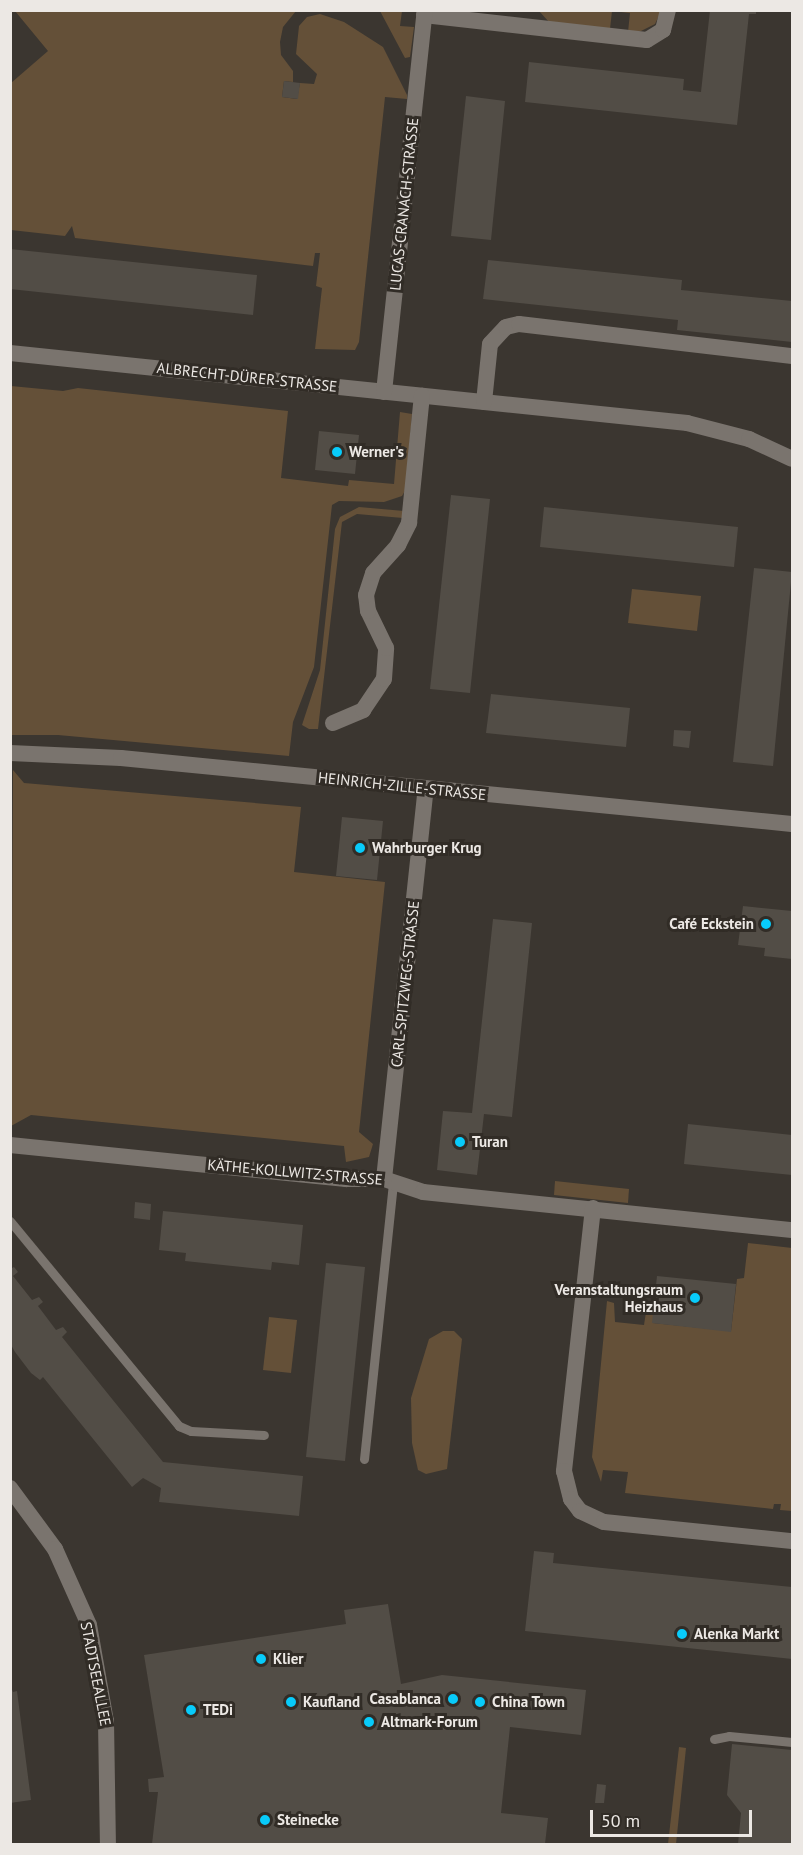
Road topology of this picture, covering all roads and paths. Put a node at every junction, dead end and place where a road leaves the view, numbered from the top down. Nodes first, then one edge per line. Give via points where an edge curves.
1 (668, 10) edge
2 (424, 13) edge
3 (10, 353) edge
4 (792, 356) edge
5 (384, 392) junction
6 (422, 396) junction
7 (484, 402) junction
8 (792, 459) edge
9 (333, 723) dead end
10 (10, 753) edge
11 (426, 789) junction
12 (792, 824) edge
13 (10, 1145) edge
14 (388, 1180) junction
15 (593, 1208) junction
16 (10, 1221) edge
17 (792, 1230) edge
18 (264, 1435) dead end
19 (364, 1458) dead end
20 (10, 1488) edge
21 (792, 1541) edge
22 (714, 1739) dead end
23 (792, 1742) edge
24 (108, 1845) edge

1 - 2 street, LUCAS-CRANACH-STRASSE via 663,30 647,40
2 - 5 street, LUCAS-CRANACH-STRASSE
3 - 5 street, ALBRECHT-DÜRER-STRASSE
4 - 7 street via 519,324 506,327 490,344
5 - 6 street, ALBRECHT-DÜRER-STRASSE
6 - 7 street, ALBRECHT-DÜRER-STRASSE
6 - 9 street via 409,523 398,546 373,573 366,596 368,611 386,648 384,679 375,698 363,710
7 - 8 street, ALBRECHT-DÜRER-STRASSE via 717,428
10 - 11 street, HEINRICH-ZILLE-STRASSE via 110,757
11 - 12 street, HEINRICH-ZILLE-STRASSE
11 - 14 street, CARL-SPITZWEG-STRASSE
13 - 14 street, KÄTHE-KOLLWITZ-STRASSE
14 - 15 street, KÄTHE-KOLLWITZ-STRASSE via 423,1192
14 - 19 lane
15 - 17 street, KÄTHE-KOLLWITZ-STRASSE
15 - 21 street via 564,1471 571,1499 580,1511 604,1522
16 - 18 lane via 178,1426 191,1431
20 - 24 street, STADTSEEALLEE via 55,1549 88,1625 106,1721
22 - 23 lane via 729,1736

